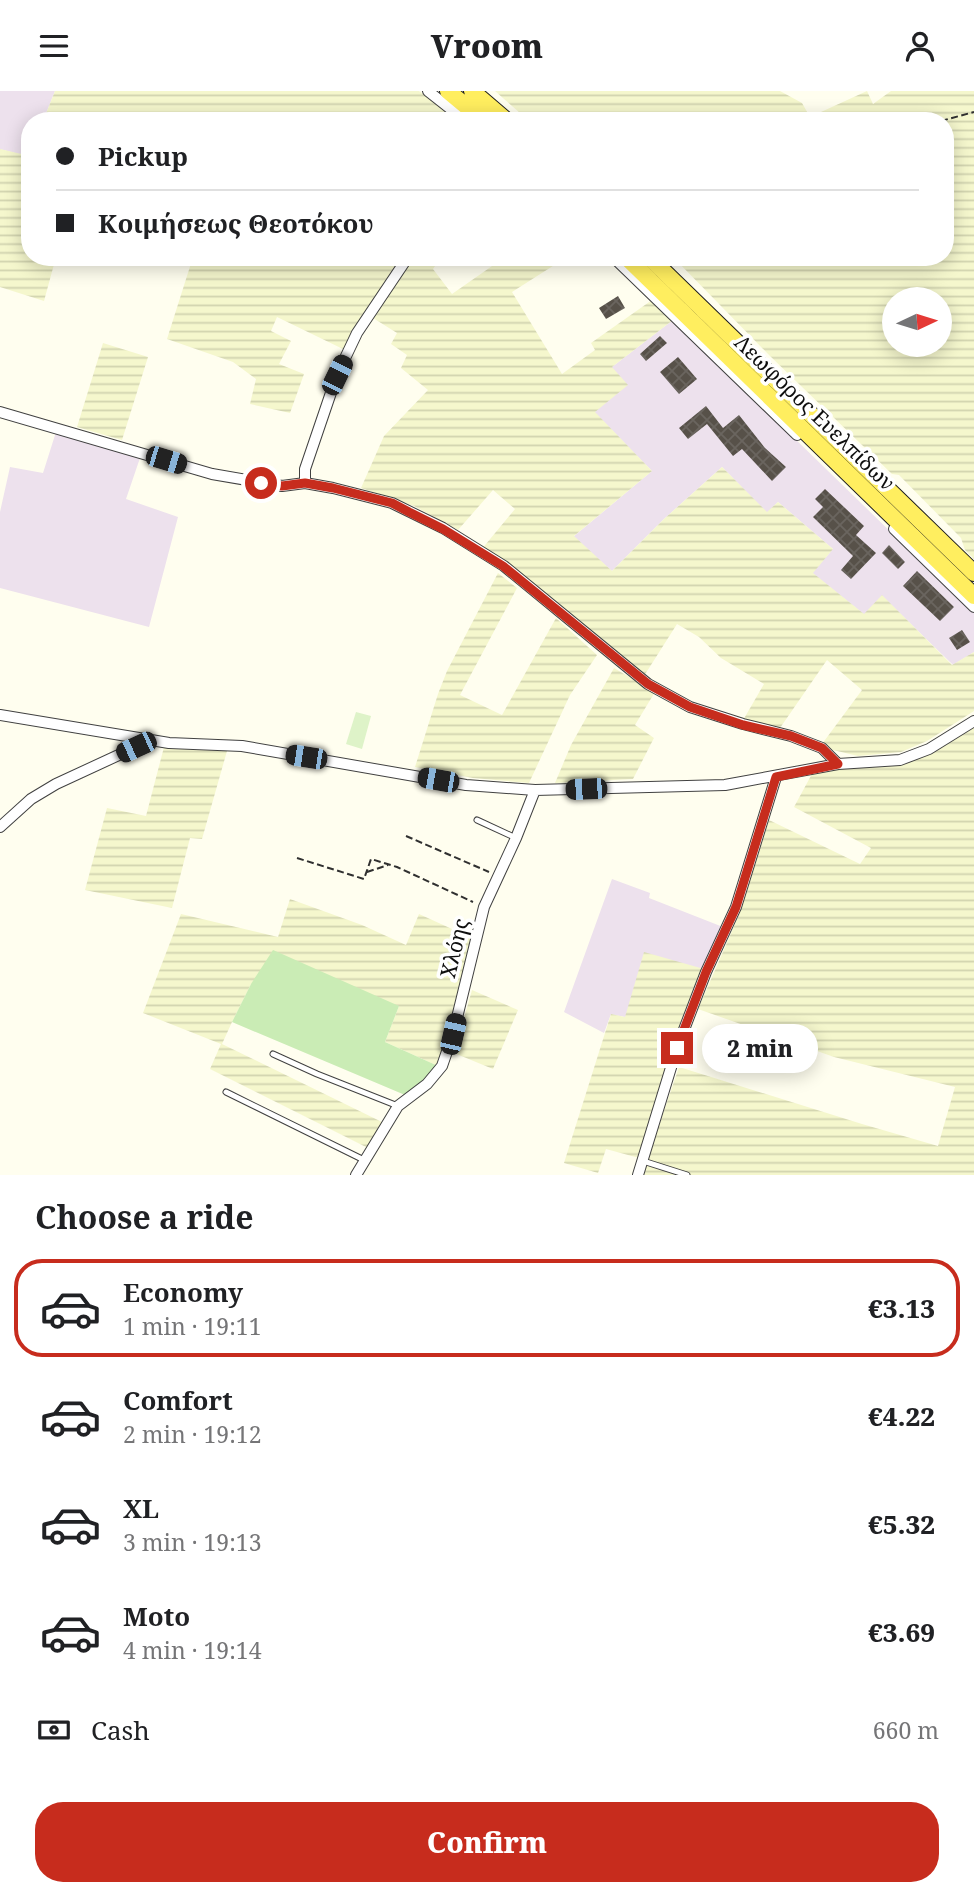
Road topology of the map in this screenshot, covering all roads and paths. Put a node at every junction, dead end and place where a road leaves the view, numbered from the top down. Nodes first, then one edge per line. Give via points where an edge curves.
1 (428, 91) edge
2 (448, 91) edge
3 (472, 91) edge
4 (455, 112) edge
5 (473, 112) edge
6 (496, 112) edge
7 (974, 112) edge
8 (954, 117) edge
9 (402, 266) edge
10 (622, 266) edge
11 (635, 266) edge
12 (658, 266) edge
13 (0, 412) edge
14 (305, 483) junction
15 (974, 573) edge
16 (974, 596) edge
17 (974, 607) edge
18 (0, 715) edge
19 (974, 720) edge
20 (145, 739) junction
21 (838, 764) junction
22 (776, 777) junction
23 (535, 790) junction
24 (477, 820) dead end
25 (0, 827) edge
26 (405, 836) dead end
27 (516, 838) junction
28 (297, 858) dead end
29 (389, 865) junction
30 (367, 872) junction
31 (500, 876) junction
32 (484, 907) junction
33 (274, 1054) dead end
34 (226, 1092) dead end
35 (398, 1107) junction
36 (364, 1160) junction
37 (643, 1161) junction
38 (356, 1175) edge
39 (638, 1175) edge
40 (687, 1175) edge

1 - 4 street
2 - 5 main road
3 - 6 main road
7 - 8 path
9 - 14 street via 357,334 337,375 305,470
10 - 17 street
11 - 16 main road, Λεωφόρος Ευελπίδων
12 - 15 main road, Λεωφόρος Ευελπίδων
13 - 14 street via 212,474 282,486
14 - 21 street via 392,503 443,529 503,566 648,684 690,707 822,748
18 - 20 street
19 - 21 street via 929,749 900,760
20 - 23 street via 242,746 466,785
20 - 25 street via 31,799
21 - 22 street
22 - 23 street via 725,785
22 - 37 street via 736,907 677,1048
23 - 27 street, Χλόης
24 - 27 lane
26 - 31 path
27 - 31 street, Χλόης
28 - 30 path via 364,879
29 - 30 path
29 - 30 path via 371,859
29 - 32 path
31 - 32 street, Χλόης
32 - 35 street, Χλόης via 442,1066
33 - 35 lane
34 - 36 lane
35 - 36 street, Χλόης
36 - 38 street, Χλόης
37 - 39 street
37 - 40 lane

